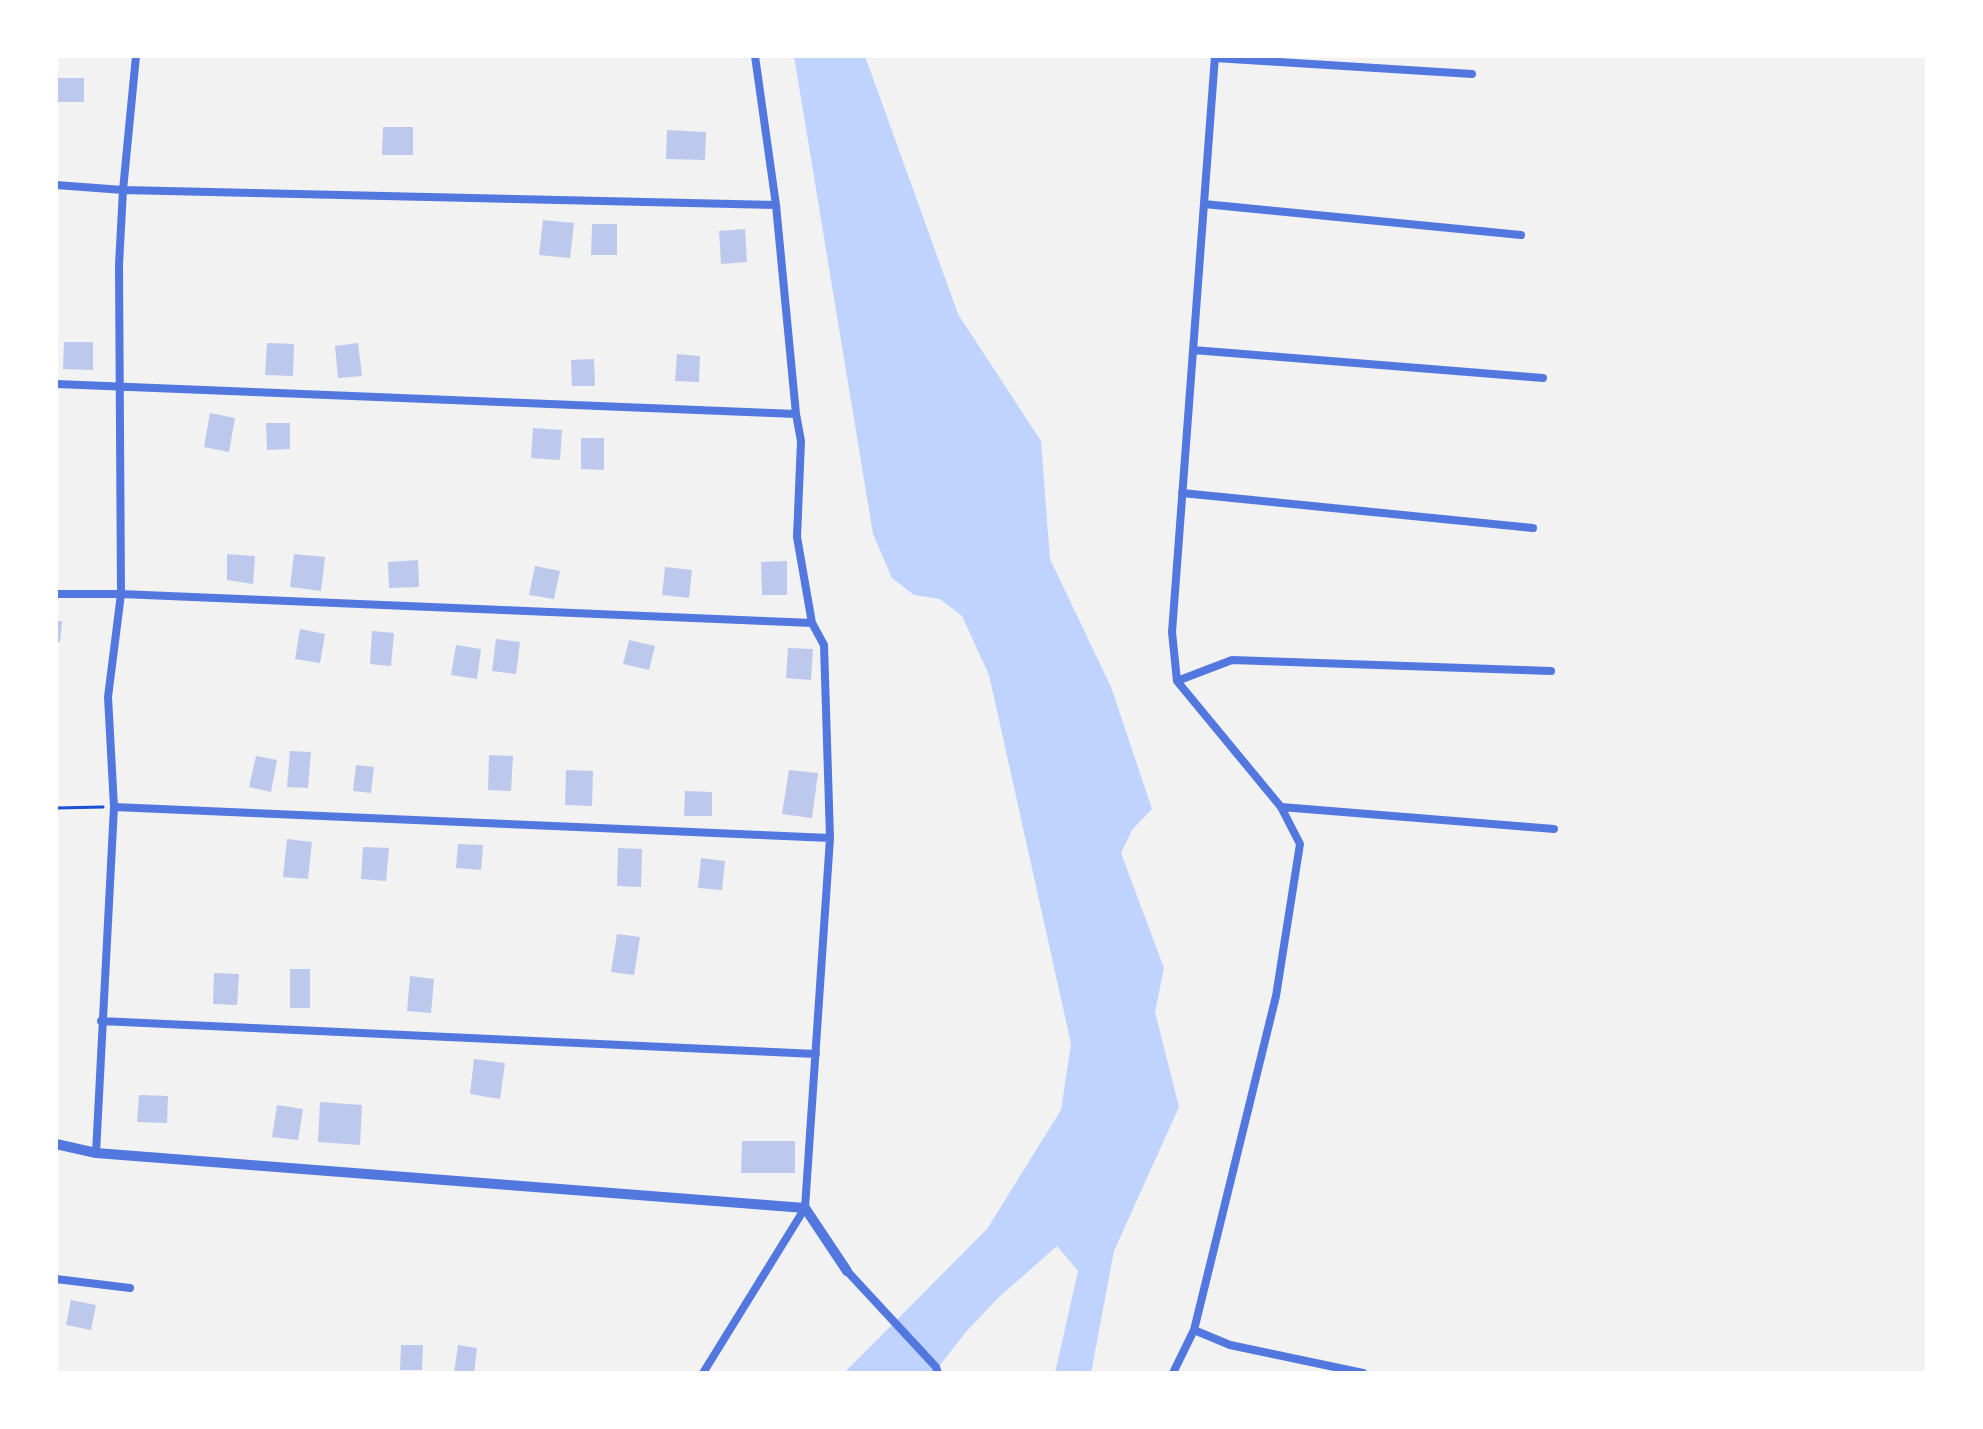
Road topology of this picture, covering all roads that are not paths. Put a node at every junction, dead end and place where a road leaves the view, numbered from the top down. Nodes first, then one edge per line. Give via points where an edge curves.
1 (136, 56) edge
2 (755, 56) edge
3 (1215, 57) edge
4 (1472, 74) dead end
5 (56, 185) edge
6 (123, 190) junction
7 (1204, 204) junction
8 (776, 205) junction
9 (1521, 235) dead end
10 (1193, 350) junction
11 (1543, 378) dead end
12 (56, 384) edge
13 (120, 386) junction
14 (796, 414) junction
15 (1182, 493) junction
16 (1533, 528) dead end
17 (56, 594) edge
18 (121, 594) junction
19 (812, 623) junction
20 (1551, 671) dead end
21 (1177, 681) junction
22 (114, 807) junction
23 (1281, 807) junction
24 (1554, 829) dead end
25 (830, 838) junction
26 (101, 1021) junction
27 (816, 1054) junction
28 (56, 1144) edge
29 (96, 1153) junction
30 (805, 1208) junction
31 (847, 1271) joint
32 (56, 1279) edge
33 (130, 1288) dead end
34 (1194, 1330) junction
35 (703, 1373) edge
36 (938, 1373) edge
37 (1173, 1373) edge
38 (1363, 1373) edge

1 - 6 street
2 - 8 street
3 - 4 street
3 - 7 street
5 - 6 street
6 - 8 street
6 - 13 street
7 - 9 street
7 - 10 street
8 - 14 street
10 - 11 street
10 - 15 street
12 - 13 street
13 - 14 street
13 - 18 street
14 - 19 street via 801,441 797,537
15 - 16 street
15 - 21 street via 1172,632
17 - 18 street
18 - 19 street
18 - 22 street via 108,697
19 - 25 street via 824,645
20 - 21 street via 1232,660
21 - 23 street
22 - 25 street
22 - 26 street
23 - 24 street
23 - 34 street via 1300,844 1276,996
25 - 27 street
26 - 27 street
26 - 29 street
27 - 30 street
28 - 29 street
29 - 30 street
30 - 31 street
30 - 35 street
31 - 36 street
32 - 33 street
34 - 37 street
34 - 38 street via 1230,1345

